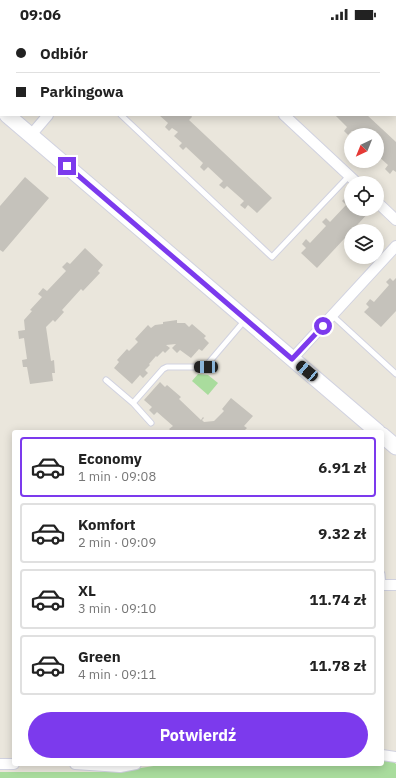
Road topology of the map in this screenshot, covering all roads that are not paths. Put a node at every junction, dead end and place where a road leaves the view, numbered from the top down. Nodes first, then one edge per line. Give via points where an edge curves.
1 (8, 116) edge
2 (47, 116) edge
3 (122, 116) edge
4 (285, 116) edge
5 (31, 135) junction
6 (350, 176) edge
7 (344, 188) edge
8 (384, 209) edge
9 (396, 220) edge
10 (396, 246) edge
11 (333, 316) junction
12 (246, 319) junction
13 (292, 359) junction
14 (396, 374) edge
15 (106, 380) dead end
16 (133, 403) junction
17 (151, 423) dead end
18 (376, 430) edge
19 (384, 437) edge
20 (396, 447) edge
21 (384, 585) edge
22 (396, 585) edge
23 (384, 755) edge
24 (396, 757) edge
25 (0, 764) edge
26 (12, 764) edge
27 (105, 766) edge
28 (125, 766) edge

1 - 5 street
2 - 5 street
3 - 7 lane via 272,257
4 - 6 street
5 - 12 street
8 - 9 street
10 - 11 street
11 - 13 street
11 - 14 lane
12 - 13 street
12 - 16 lane via 206,367 167,367
13 - 18 street
15 - 16 lane
16 - 17 lane
19 - 20 street
21 - 22 street
23 - 24 street
25 - 26 street
27 - 28 street

